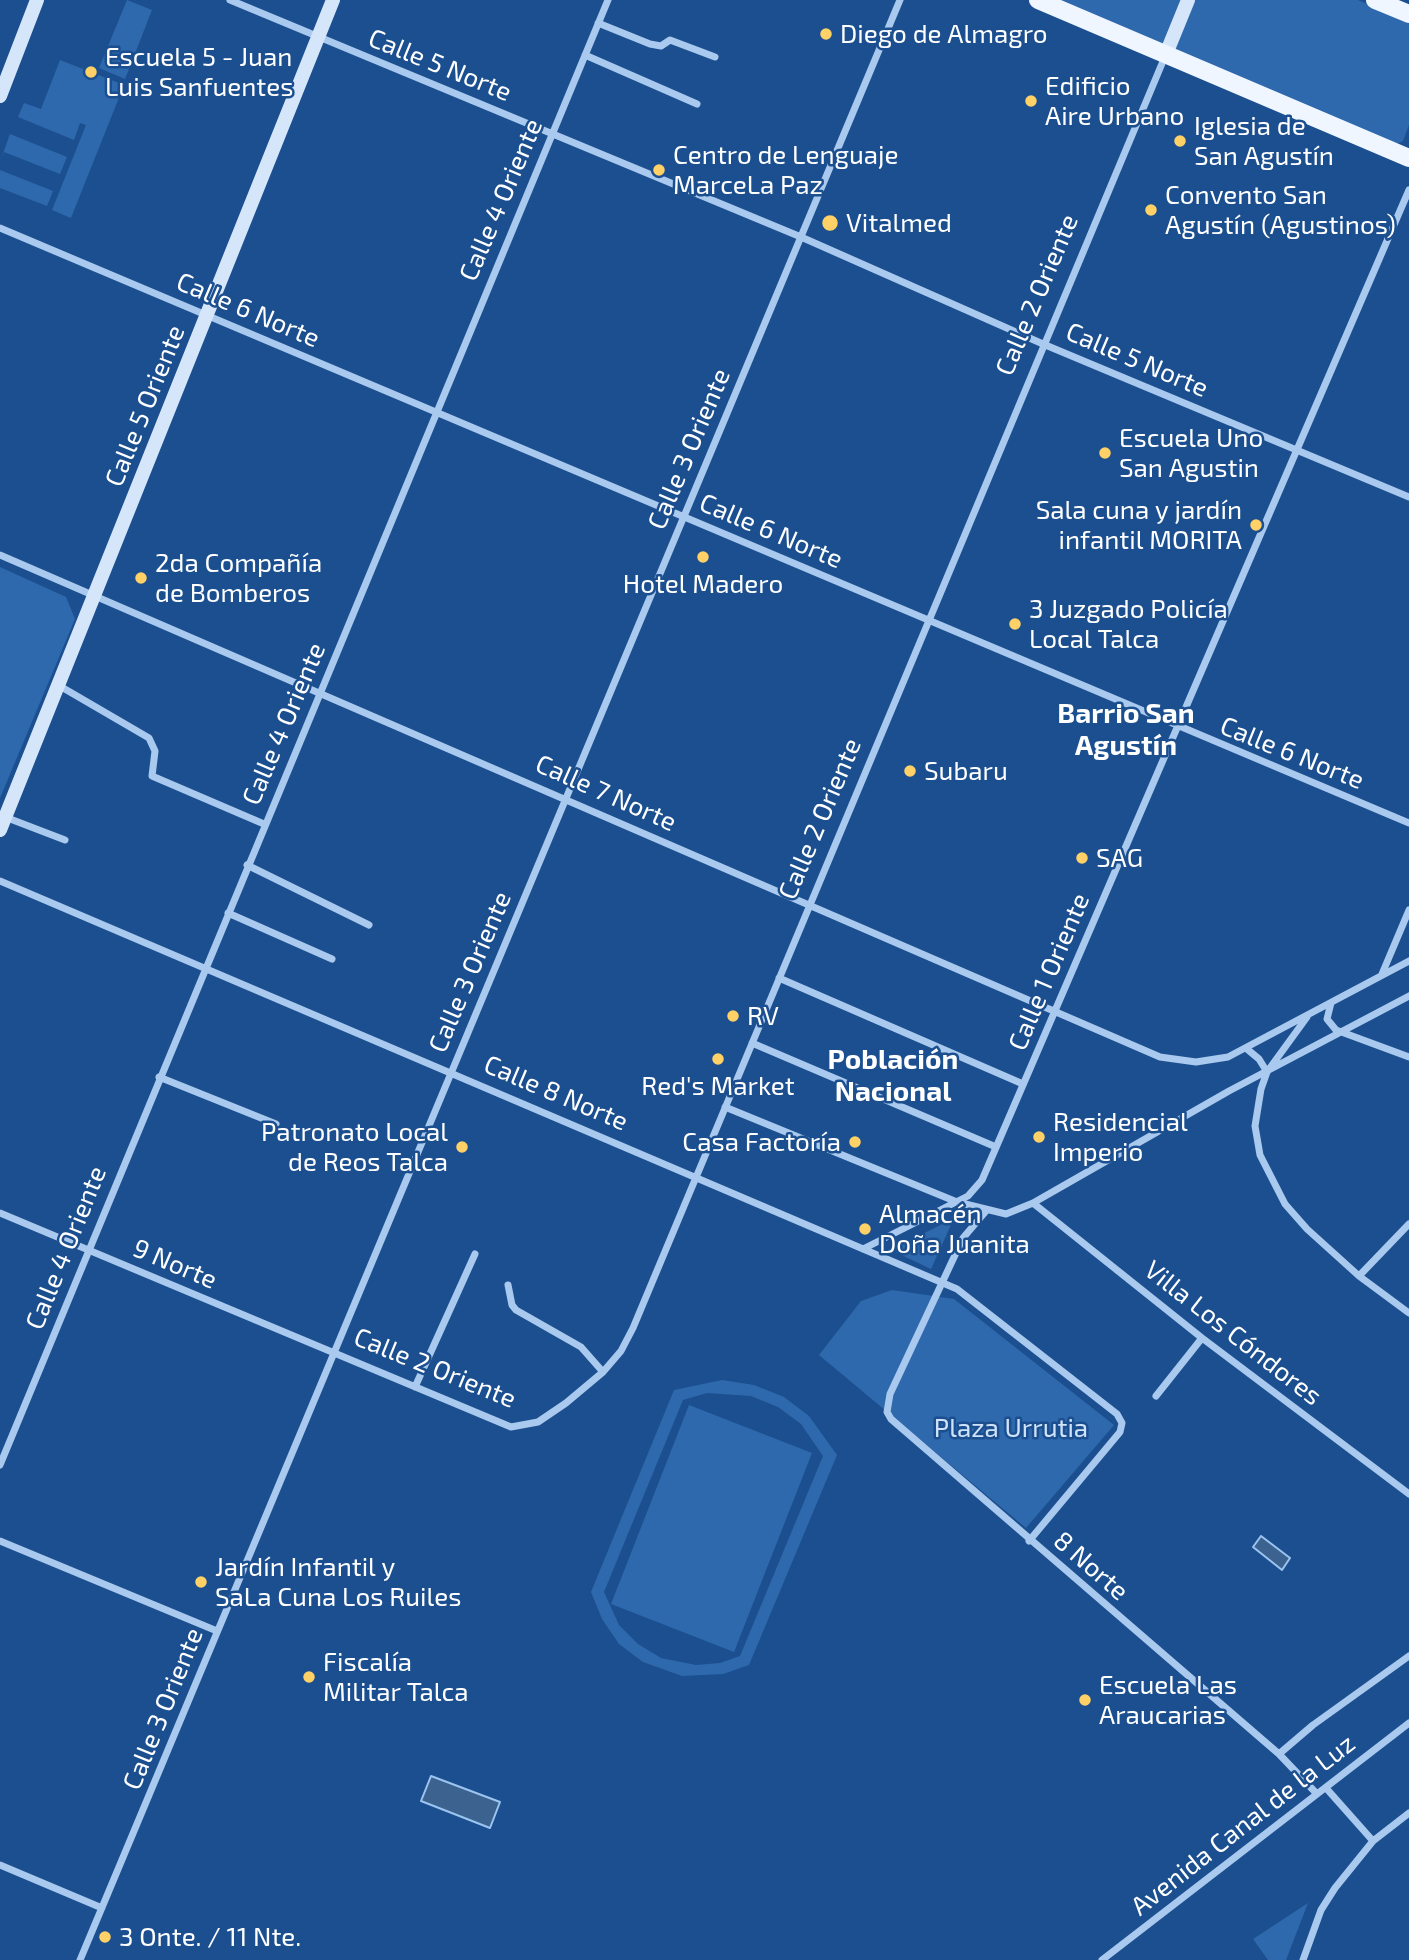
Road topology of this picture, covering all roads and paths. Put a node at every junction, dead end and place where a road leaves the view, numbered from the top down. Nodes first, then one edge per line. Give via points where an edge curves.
1 (37, 0) edge
2 (230, 0) edge
3 (332, 0) edge
4 (608, 0) edge
5 (900, 0) edge
6 (1038, 0) edge
7 (1188, 0) edge
8 (1375, 0) edge
9 (1409, 14) edge
10 (598, 23) junction
11 (317, 38) junction
12 (1166, 54) junction
13 (585, 55) junction
14 (715, 57) dead end
15 (0, 96) edge
16 (697, 104) dead end
17 (552, 133) junction
18 (1409, 158) edge
19 (1409, 190) edge
20 (0, 228) edge
21 (801, 237) junction
22 (207, 316) junction
23 (1043, 344) junction
24 (436, 412) junction
25 (1298, 450) junction
26 (1409, 497) edge
27 (684, 517) junction
28 (0, 555) edge
29 (94, 596) junction
30 (929, 621) junction
31 (58, 685) junction
32 (320, 692) junction
33 (1177, 727) junction
34 (566, 798) junction
35 (1409, 823) edge
36 (3, 824) edge
37 (264, 824) junction
38 (65, 840) dead end
39 (247, 865) junction
40 (0, 881) edge
41 (809, 907) junction
42 (228, 913) junction
43 (1408, 916) edge
44 (369, 925) dead end
45 (332, 959) dead end
46 (1409, 961) edge
47 (205, 967) junction
48 (1382, 975) junction
49 (779, 978) junction
50 (1409, 996) edge
51 (1331, 1003) junction
52 (1054, 1012) junction
53 (1308, 1015) junction
54 (1342, 1033) junction
55 (752, 1043) junction
56 (1247, 1049) junction
57 (1409, 1057) edge
58 (452, 1072) junction
59 (1267, 1072) junction
60 (159, 1077) junction
61 (1023, 1084) junction
62 (725, 1107) junction
63 (276, 1124) dead end
64 (996, 1147) junction
65 (696, 1176) junction
66 (957, 1202) junction
67 (1033, 1203) junction
68 (986, 1211) junction
69 (0, 1213) edge
70 (1409, 1224) edge
71 (863, 1249) junction
72 (88, 1250) junction
73 (475, 1254) dead end
74 (1359, 1276) junction
75 (943, 1282) junction
76 (508, 1285) dead end
77 (1409, 1313) edge
78 (1202, 1338) junction
79 (334, 1354) junction
80 (603, 1372) junction
81 (415, 1387) junction
82 (1156, 1396) dead end
83 (0, 1465) edge
84 (1409, 1494) edge
85 (0, 1541) edge
86 (1029, 1541) junction
87 (217, 1631) junction
88 (1409, 1656) edge
89 (1409, 1723) edge
90 (1279, 1754) junction
91 (1326, 1788) junction
92 (1317, 1794) junction
93 (1409, 1813) edge
94 (1373, 1841) junction
95 (0, 1866) edge
96 (102, 1908) junction
97 (1106, 1959) edge
98 (80, 1960) edge
99 (1304, 1960) edge

1 - 15 main road
2 - 11 street, Calle 5 Norte
3 - 11 main road, Calle 5 Oriente
4 - 10 street, Calle 4 Oriente
5 - 21 street, Calle 3 Oriente
6 - 12 main road
7 - 12 main road, Calle 2 Oriente
8 - 9 main road
10 - 13 street, Calle 4 Oriente
10 - 14 street via 650,44 661,46 670,40
11 - 17 street, Calle 5 Norte
11 - 22 main road, Calle 5 Oriente
12 - 18 main road
12 - 23 street, Calle 2 Oriente
13 - 16 street
13 - 17 street, Calle 4 Oriente
17 - 21 street, Calle 5 Norte
17 - 24 street, Calle 4 Oriente
19 - 25 street, Calle 1 Oriente
20 - 22 street, Calle 6 Norte
21 - 23 street, Calle 5 Norte
21 - 27 street, Calle 3 Oriente
22 - 24 street, Calle 6 Norte
22 - 29 main road, Calle 5 Oriente
23 - 25 street, Calle 5 Norte
23 - 30 street, Calle 2 Oriente
24 - 27 street, Calle 6 Norte
24 - 32 street, Calle 4 Oriente
25 - 26 street, Calle 5 Norte
25 - 33 street, Calle 1 Oriente
27 - 30 street, Calle 6 Norte
27 - 34 street, Calle 3 Oriente
28 - 29 street, Calle 7 Norte
29 - 31 main road, Calle 5 Oriente
29 - 32 street, Calle 7 Norte
30 - 33 street, Calle 6 Norte
30 - 41 street, Calle 2 Oriente
31 - 36 main road, Calle 5 Oriente
31 - 37 street via 149,738 155,751 152,776
32 - 34 street, Calle 7 Norte
32 - 37 street, Calle 4 Oriente
33 - 35 street, Calle 6 Norte
33 - 52 street, Calle 1 Oriente
34 - 41 street, Calle 7 Norte
34 - 58 street, Calle 3 Oriente
36 - 38 street
37 - 39 street, Calle 4 Oriente
39 - 42 street, Calle 4 Oriente
39 - 44 street
40 - 47 street, Calle 8 Norte
41 - 49 street, Calle 2 Oriente
41 - 52 street, Calle 7 Norte
42 - 45 street
42 - 47 street, Calle 4 Oriente
43 - 48 street
46 - 48 street, Calle 7 Norte
47 - 58 street, Calle 8 Norte
47 - 60 street, Calle 4 Oriente
48 - 51 street, Calle 7 Norte
49 - 55 street, Calle 2 Oriente
49 - 61 street
50 - 54 street
51 - 53 street, Calle 7 Norte
51 - 54 street via 1328,1023
52 - 56 street, Calle 7 Norte via 1160,1057 1196,1062
52 - 61 street, Calle 1 Oriente
53 - 56 street, Calle 7 Norte
53 - 59 street
54 - 57 street
54 - 59 street
55 - 62 street, Calle 2 Oriente
55 - 64 street
56 - 59 street
58 - 65 street, Calle 8 Norte
58 - 79 street, Calle 3 Oriente
59 - 67 street
59 - 74 street via 1255,1126 1259,1155 1269,1178 1307,1229
60 - 63 street
60 - 72 street, Calle 4 Oriente
61 - 64 street, Calle 1 Oriente
62 - 65 street, Calle 2 Oriente
62 - 66 street
64 - 66 street, Calle 1 Oriente via 979,1186
65 - 71 street, Calle 8 Norte
65 - 80 street, Calle 2 Oriente via 633,1328
66 - 68 street
66 - 71 street, Calle 1 Oriente
67 - 68 street via 1006,1214
67 - 78 street, Villa Los Cóndores
68 - 75 street via 963,1238
69 - 72 street, 9 Norte
70 - 74 street
71 - 75 street, 8 Norte
72 - 79 street, 9 Norte
72 - 83 street, Calle 4 Oriente
73 - 81 street
74 - 77 street
75 - 86 street via 890,1394 887,1412 897,1427
75 - 86 street, 8 Norte via 1062,1369 1122,1423 1120,1432
76 - 80 street via 516,1310 580,1347
78 - 82 street
78 - 84 street, Villa Los Cóndores
79 - 81 street, Calle 2 Oriente
79 - 87 street, Calle 3 Oriente
80 - 81 street, Calle 2 Oriente via 538,1422 520,1427 493,1421
85 - 87 street
86 - 90 street, 8 Norte
87 - 96 street, Calle 3 Oriente
88 - 90 street
89 - 91 street, Avenida Canal de la Luz
90 - 92 street, 8 Norte
91 - 92 street, Avenida Canal de la Luz
91 - 94 street
92 - 97 street, Avenida Canal de la Luz
93 - 94 street
94 - 99 street via 1321,1910
95 - 96 street
96 - 98 street, Calle 3 Oriente

